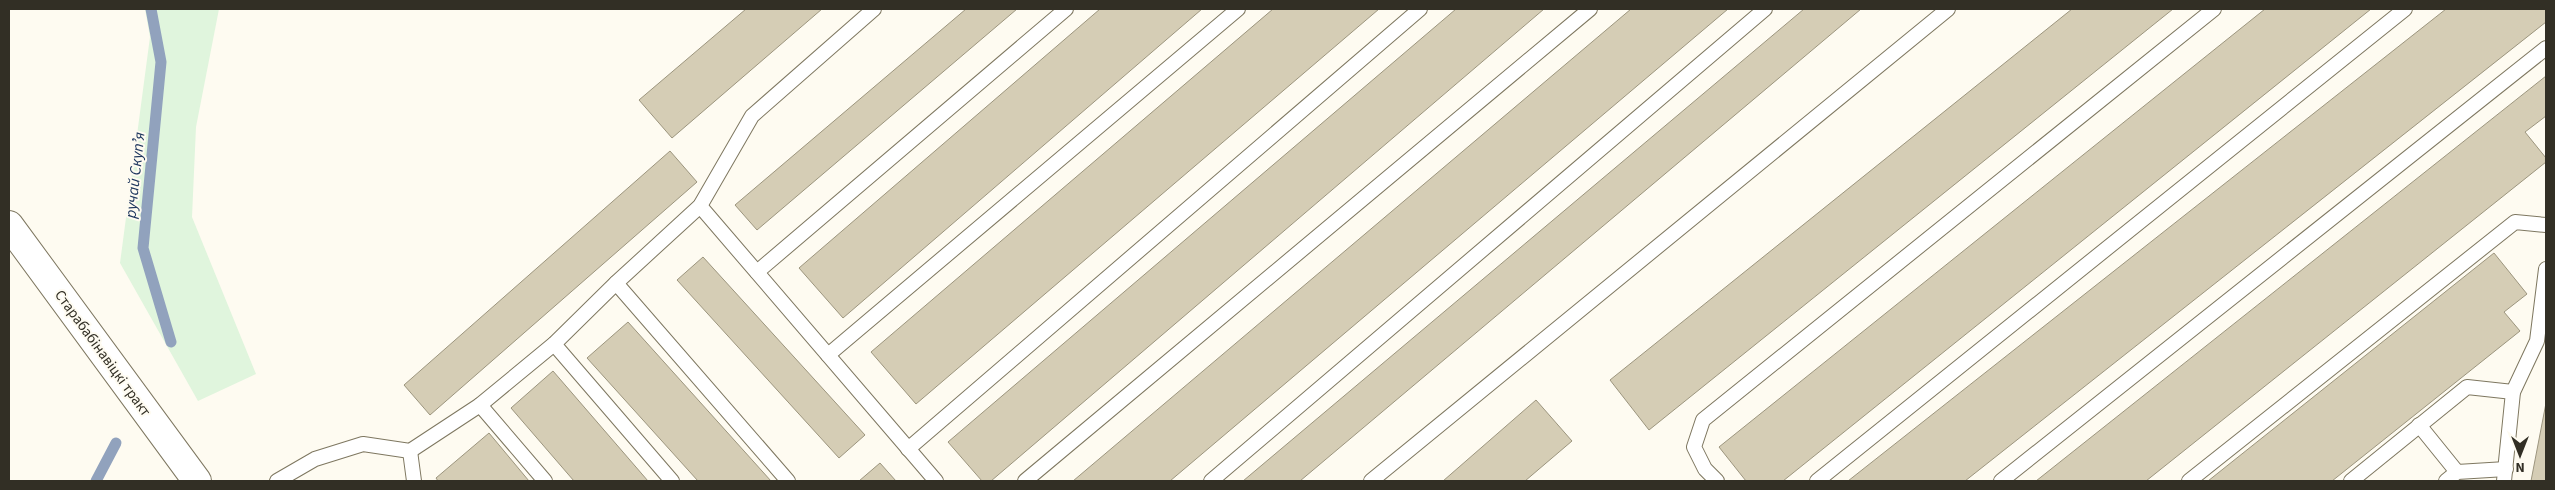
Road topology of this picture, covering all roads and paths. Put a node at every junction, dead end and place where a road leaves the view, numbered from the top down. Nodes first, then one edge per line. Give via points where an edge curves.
1 (874, 9) edge
2 (1066, 9) edge
3 (1238, 9) edge
4 (1420, 9) edge
5 (1590, 9) edge
6 (1765, 9) edge
7 (1948, 9) edge
8 (2214, 9) edge
9 (2405, 9) edge
10 (2546, 48) edge
11 (700, 206) junction
12 (9, 225) edge
13 (2546, 225) edge
14 (2546, 270) edge
15 (757, 272) junction
16 (616, 282) junction
17 (2542, 343) edge
18 (554, 344) junction
19 (828, 355) junction
20 (2513, 392) junction
21 (480, 405) junction
22 (2419, 425) junction
23 (908, 449) junction
24 (410, 451) junction
25 (2457, 472) junction
26 (2505, 475) edge
27 (197, 481) edge
28 (277, 481) edge
29 (414, 481) edge
30 (545, 481) edge
31 (672, 481) edge
32 (788, 481) edge
33 (936, 481) edge
34 (1025, 481) edge
35 (1211, 481) edge
36 (1371, 481) edge
37 (1717, 481) edge
38 (1817, 481) edge
39 (2001, 481) edge
40 (2189, 481) edge
41 (2351, 481) edge
42 (2446, 481) edge

1 - 11 lane via 752,116
2 - 15 lane
3 - 19 lane
4 - 23 lane
5 - 34 lane
6 - 35 lane
7 - 36 lane
8 - 37 lane via 1703,420 1694,447 1705,469
9 - 38 lane
10 - 39 lane
11 - 15 lane
11 - 16 lane
12 - 27 street, Старабабінавіцкі тракт
13 - 40 lane via 2515,222
14 - 17 lane
15 - 19 lane
16 - 18 lane
16 - 32 lane
17 - 20 lane
18 - 21 lane
18 - 31 lane
19 - 23 lane
20 - 22 lane via 2467,387
20 - 26 lane
21 - 24 lane
21 - 30 lane
22 - 25 lane
22 - 41 lane
23 - 33 lane
24 - 28 lane via 363,444 315,458
24 - 29 lane
25 - 26 lane
25 - 42 lane

